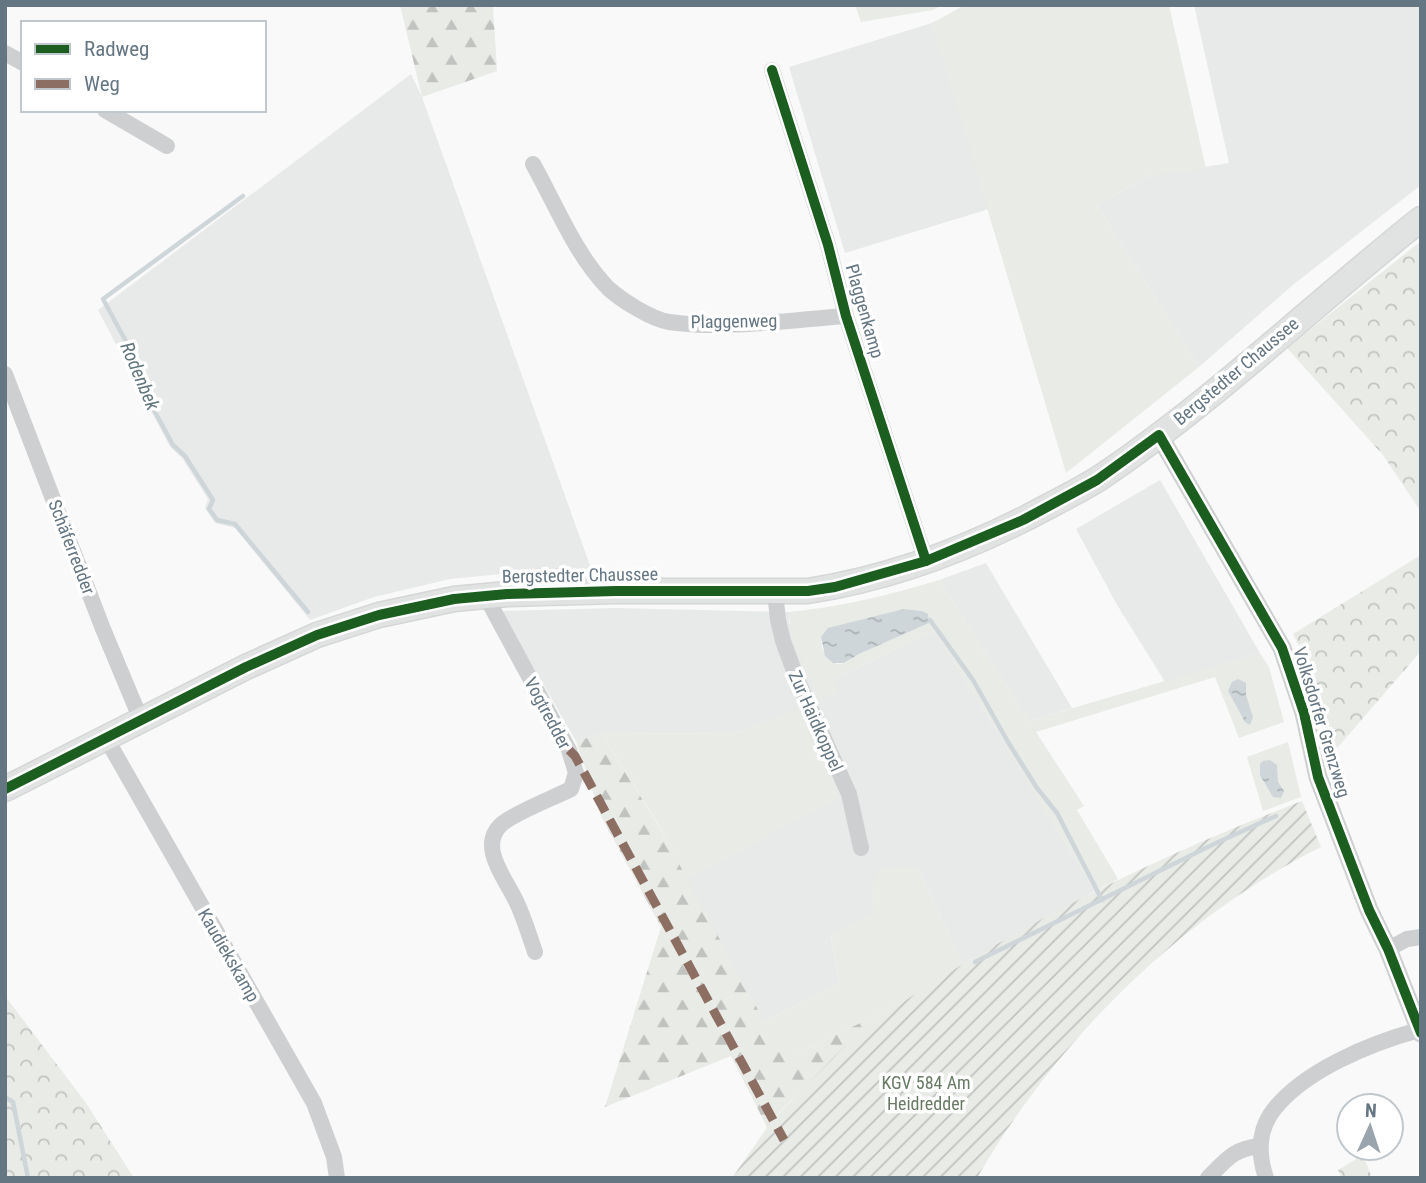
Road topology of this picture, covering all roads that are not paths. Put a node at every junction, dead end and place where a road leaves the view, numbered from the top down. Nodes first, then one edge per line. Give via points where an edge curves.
1 (5, 53) edge
2 (21, 62) edge
3 (772, 71) dead end
4 (108, 112) edge
5 (167, 146) dead end
6 (533, 164) dead end
7 (1421, 219) edge
8 (846, 316) junction
9 (5, 374) edge
10 (1159, 435) junction
11 (926, 561) junction
12 (775, 592) junction
13 (485, 595) junction
14 (141, 720) junction
15 (106, 738) junction
16 (5, 789) edge
17 (861, 848) dead end
18 (1421, 937) edge
19 (1388, 949) junction
20 (535, 952) dead end
21 (1420, 1032) edge
22 (1260, 1146) junction
23 (337, 1178) edge
24 (1208, 1178) edge
25 (1266, 1178) edge

1 - 2 street
3 - 8 street, Plaggenkamp
4 - 5 street
6 - 8 street, Plaggenweg via 584,256 610,289 634,306 666,321 703,324
7 - 10 main road, Bergstedter Chaussee
8 - 11 street, Plaggenkamp
9 - 14 street, Schäferredder
10 - 11 main road, Bergstedter Chaussee via 1086,486 1023,520
10 - 19 street, Volksdorfer Grenzweg via 1282,648 1304,713 1318,777
11 - 12 main road, Bergstedter Chaussee via 835,587
12 - 13 main road, Bergstedter Chaussee
12 - 17 street, Zur Haidkoppel via 783,641 849,794
13 - 14 main road, Bergstedter Chaussee via 379,615 317,635
13 - 20 street, Vogtredder via 569,750 576,773 571,789 503,823 492,842 493,856
14 - 15 main road, Bergstedter Chaussee
15 - 16 main road, Bergstedter Chaussee
15 - 23 street, Kaudiekskamp via 314,1102
18 - 19 street
19 - 21 street, Volksdorfer Grenzweg
21 - 22 street via 1358,1051 1320,1071 1271,1114
22 - 24 street via 1230,1156
22 - 25 street

